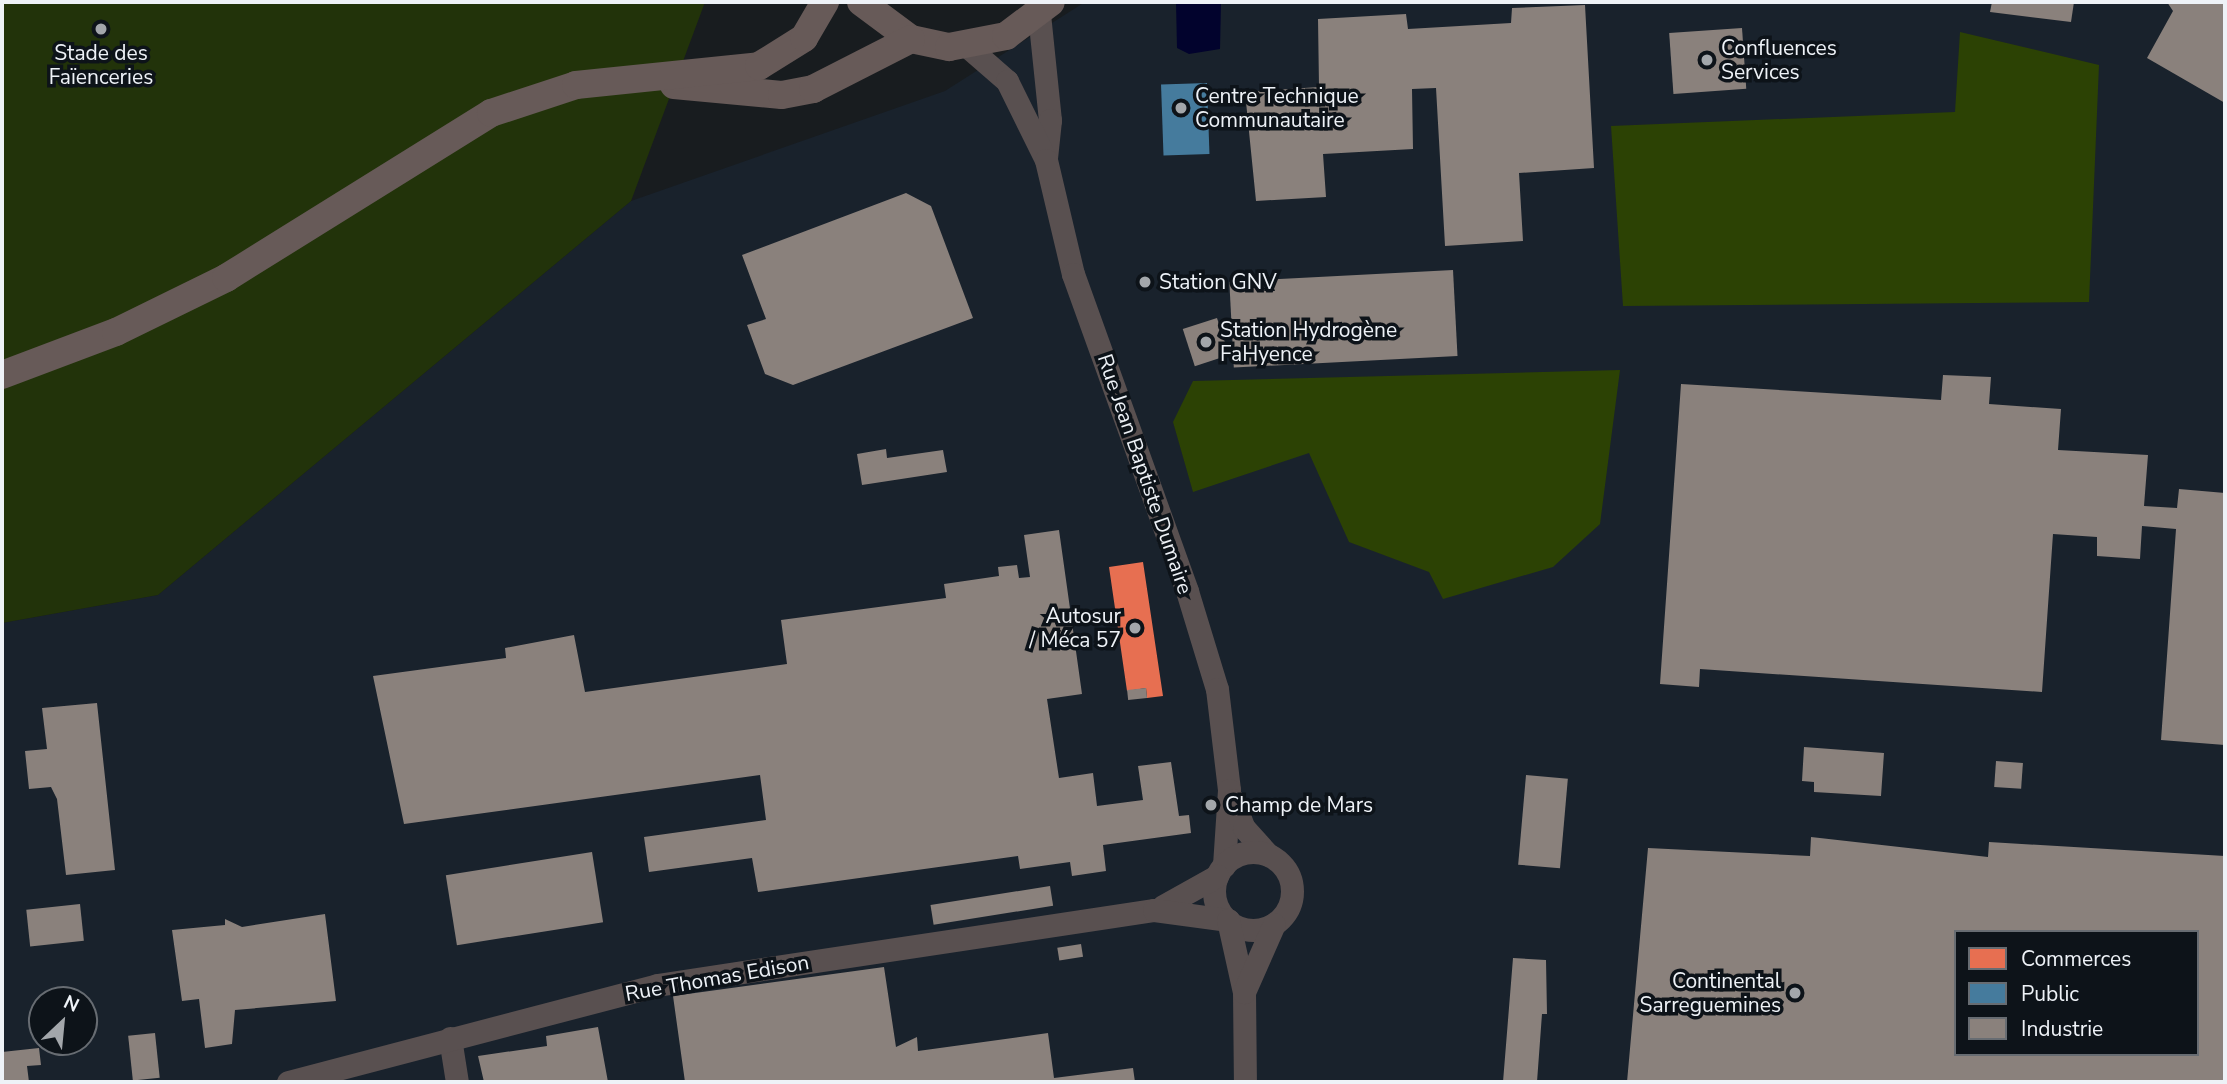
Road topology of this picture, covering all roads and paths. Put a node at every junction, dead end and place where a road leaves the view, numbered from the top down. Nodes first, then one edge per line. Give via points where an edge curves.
1 (825, 2) edge
2 (861, 2) edge
3 (1045, 8) edge
4 (911, 39) junction
5 (968, 47) junction
6 (651, 79) junction
7 (1045, 160) junction
8 (2, 375) edge
9 (1229, 790) junction
10 (1268, 855) junction
11 (1221, 871) junction
12 (1154, 910) junction
13 (1228, 920) junction
14 (1274, 924) junction
15 (1244, 992) junction
16 (450, 1038) junction
17 (288, 1082) edge
18 (457, 1082) edge
19 (1245, 1082) edge

1 - 6 main road via 804,37 776,60 738,71
2 - 4 main road
3 - 5 main road via 1006,36
3 - 7 street, Rue Jean Baptiste Dumaire via 1050,120
4 - 5 main road
4 - 6 main road via 813,89 782,95 691,89
5 - 7 street, Rue Jean Baptiste Dumaire via 1007,81
6 - 8 main road via 576,85 491,113 226,278 116,332
7 - 9 street, Rue Jean Baptiste Dumaire via 1073,274 1156,495 1217,689
9 - 10 street, Rue Jean Baptiste Dumaire via 1244,828
9 - 11 street, Rue Jean Baptiste Dumaire
10 - 11 street via 1244,853
10 - 14 street via 1286,870 1292,893
11 - 12 street, Rue Thomas Edison
11 - 13 street via 1215,900
12 - 13 street, Rue Thomas Edison
12 - 16 street, Rue Thomas Edison via 657,985
13 - 14 street via 1250,930
13 - 15 street
14 - 15 street
15 - 19 street
16 - 17 street, Rue Thomas Edison
16 - 18 street

